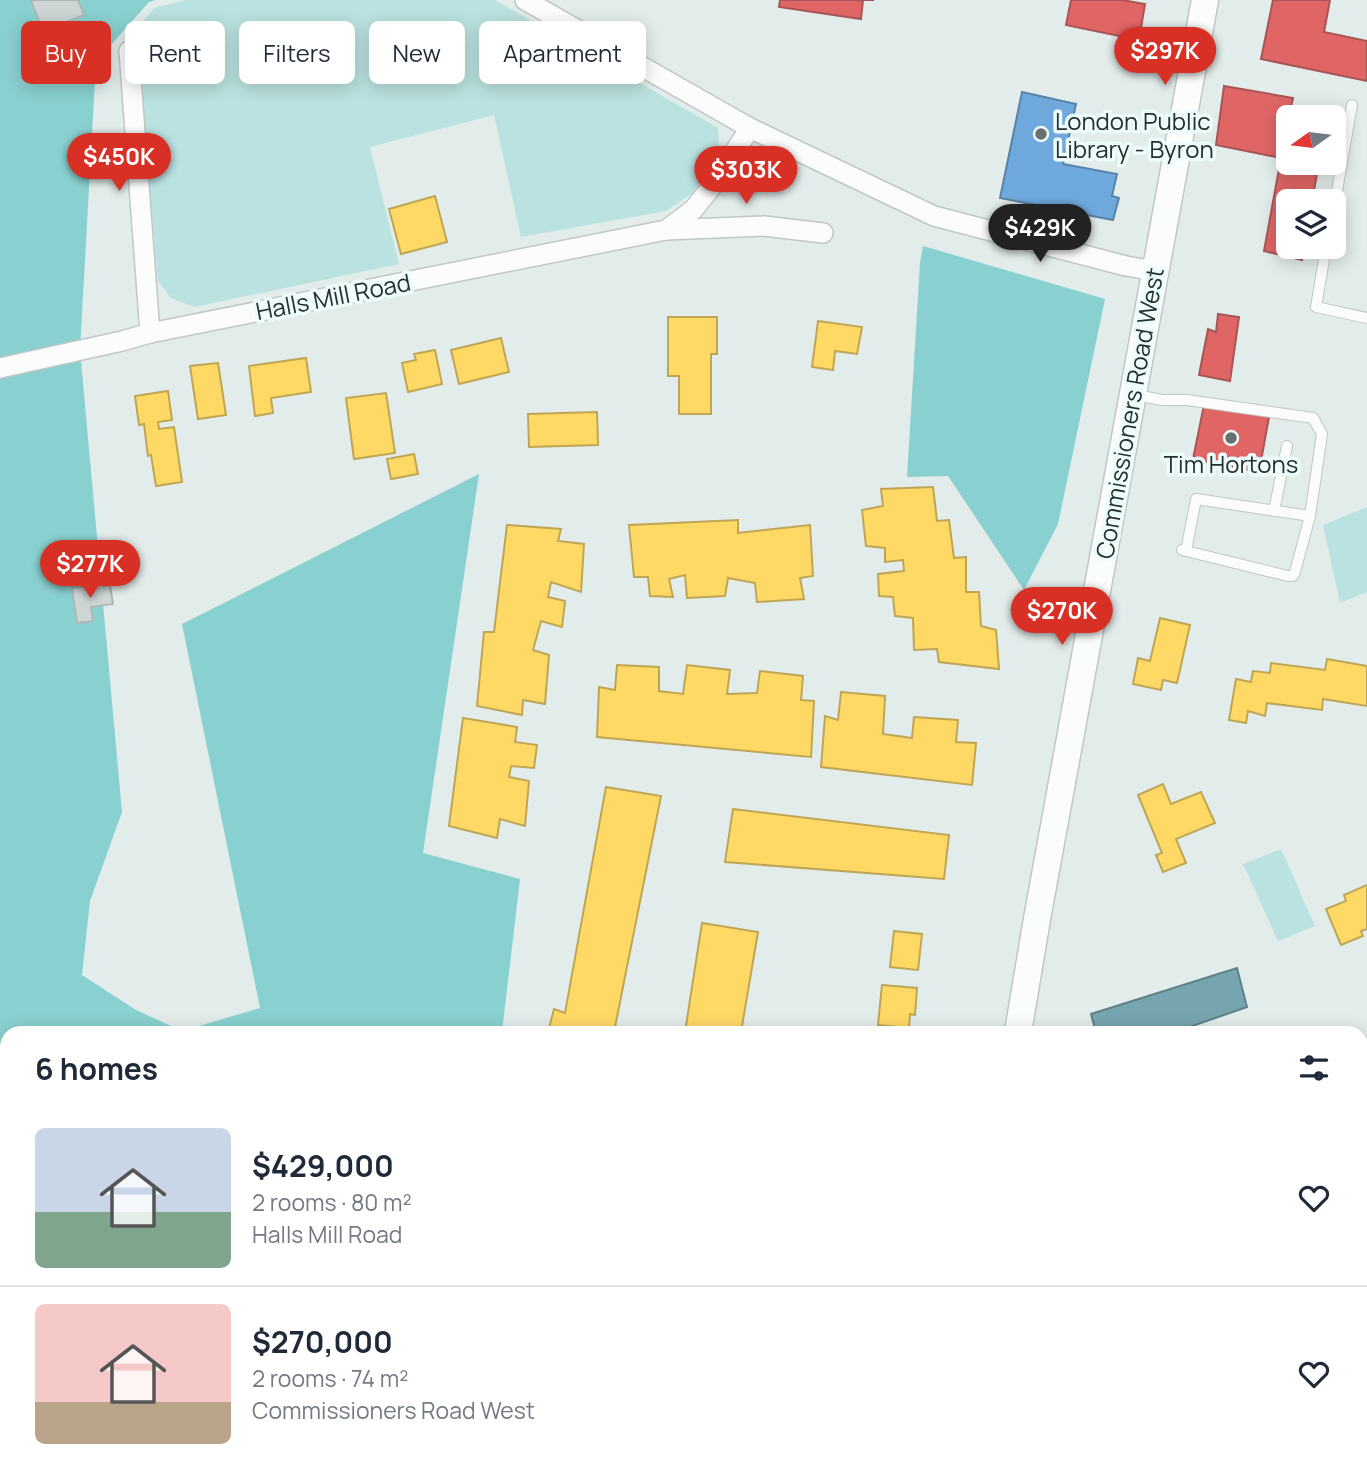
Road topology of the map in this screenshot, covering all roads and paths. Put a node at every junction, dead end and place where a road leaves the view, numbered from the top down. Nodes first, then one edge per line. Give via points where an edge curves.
1 (525, 0) edge
2 (1205, 0) edge
3 (131, 84) edge
4 (1352, 105) dead end
5 (750, 128) junction
6 (1337, 189) edge
7 (666, 230) junction
8 (823, 233) dead end
9 (1324, 259) edge
10 (1155, 271) junction
11 (1367, 318) edge
12 (150, 332) junction
13 (0, 368) edge
14 (1132, 394) junction
15 (1287, 446) dead end
16 (1275, 511) junction
17 (1310, 516) junction
18 (1019, 1026) edge

1 - 5 street
2 - 10 main road, Commissioners Road West
3 - 12 street
4 - 6 lane
5 - 7 street, Halls Mill Road via 693,210
5 - 10 street via 934,216
7 - 8 street, Halls Mill Road via 764,226
7 - 12 street, Halls Mill Road
9 - 11 lane via 1315,307
10 - 14 main road, Commissioners Road West
12 - 13 street, Halls Mill Road
14 - 17 lane via 1313,418 1322,434
14 - 18 main road, Commissioners Road West
15 - 16 lane
16 - 17 lane
16 - 17 lane via 1196,499 1184,551 1291,577

